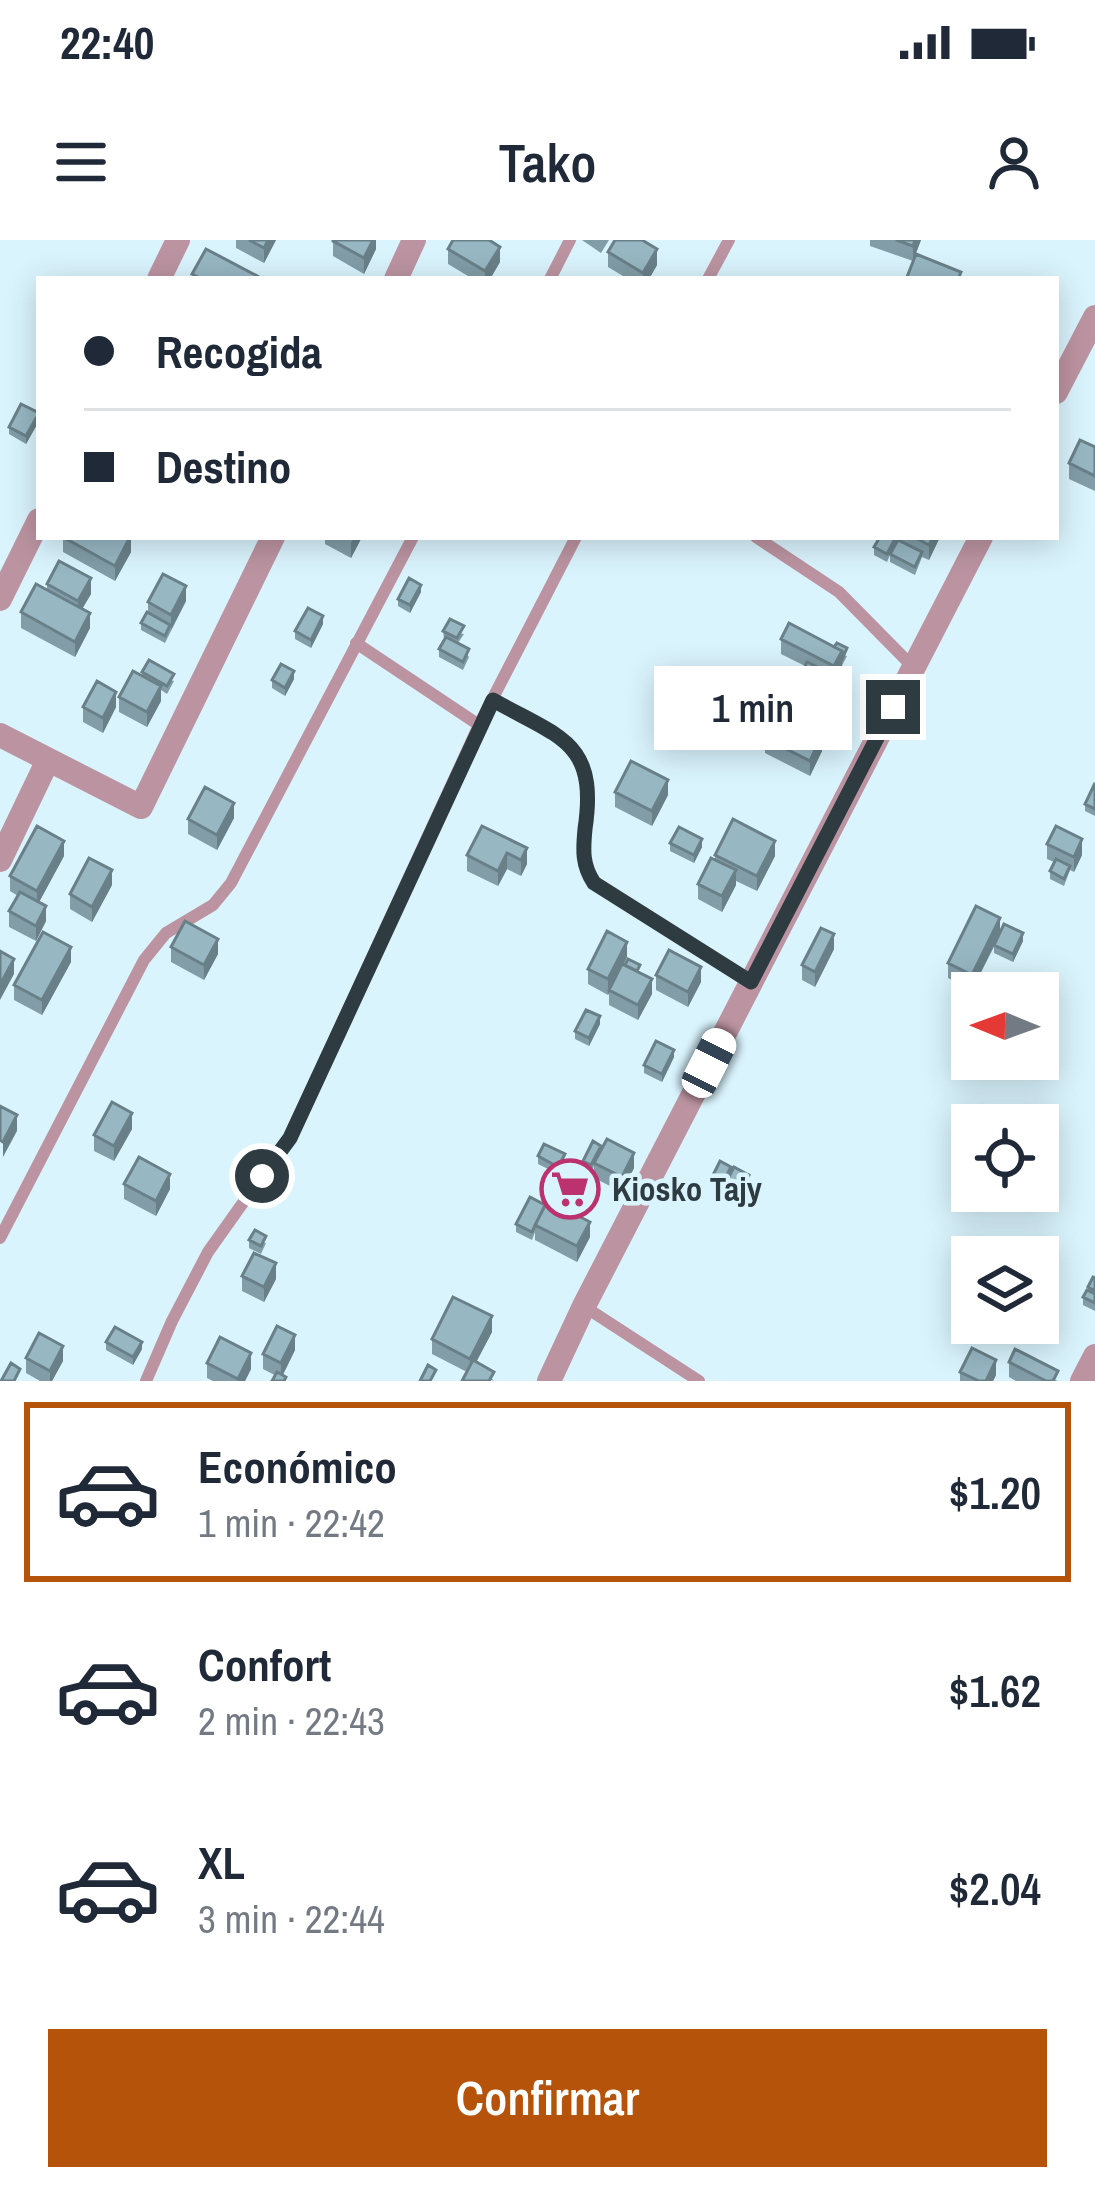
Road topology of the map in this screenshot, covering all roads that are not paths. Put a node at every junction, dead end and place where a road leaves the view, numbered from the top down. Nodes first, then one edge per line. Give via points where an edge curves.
1 (178, 240) edge
2 (414, 240) edge
3 (570, 240) edge
4 (729, 240) edge
5 (160, 276) edge
6 (396, 276) edge
7 (552, 276) edge
8 (710, 276) edge
9 (1095, 316) edge
10 (1059, 386) edge
11 (36, 526) edge
12 (272, 540) edge
13 (411, 540) edge
14 (574, 540) edge
15 (761, 540) edge
16 (979, 540) edge
17 (0, 599) edge
18 (356, 643) junction
19 (914, 668) junction
20 (493, 700) junction
21 (479, 725) junction
22 (0, 735) edge
23 (48, 760) junction
24 (0, 860) edge
25 (751, 982) junction
26 (0, 1238) edge
27 (584, 1306) junction
28 (1095, 1356) edge
29 (146, 1381) edge
30 (549, 1381) edge
31 (699, 1381) edge
32 (1082, 1381) edge

1 - 5 street
2 - 6 street
3 - 7 lane
4 - 8 lane
9 - 10 street
11 - 17 street
12 - 23 street via 141,807
13 - 18 lane
14 - 20 lane
15 - 19 lane via 839,592
16 - 19 street
18 - 21 lane
18 - 26 lane via 230,883 144,960
19 - 25 street
20 - 21 lane
20 - 25 lane via 561,739 583,764 584,865 594,883
21 - 29 lane via 290,1138 208,1252
22 - 23 street
23 - 24 street
25 - 27 street
27 - 30 street
27 - 31 lane
28 - 32 street

